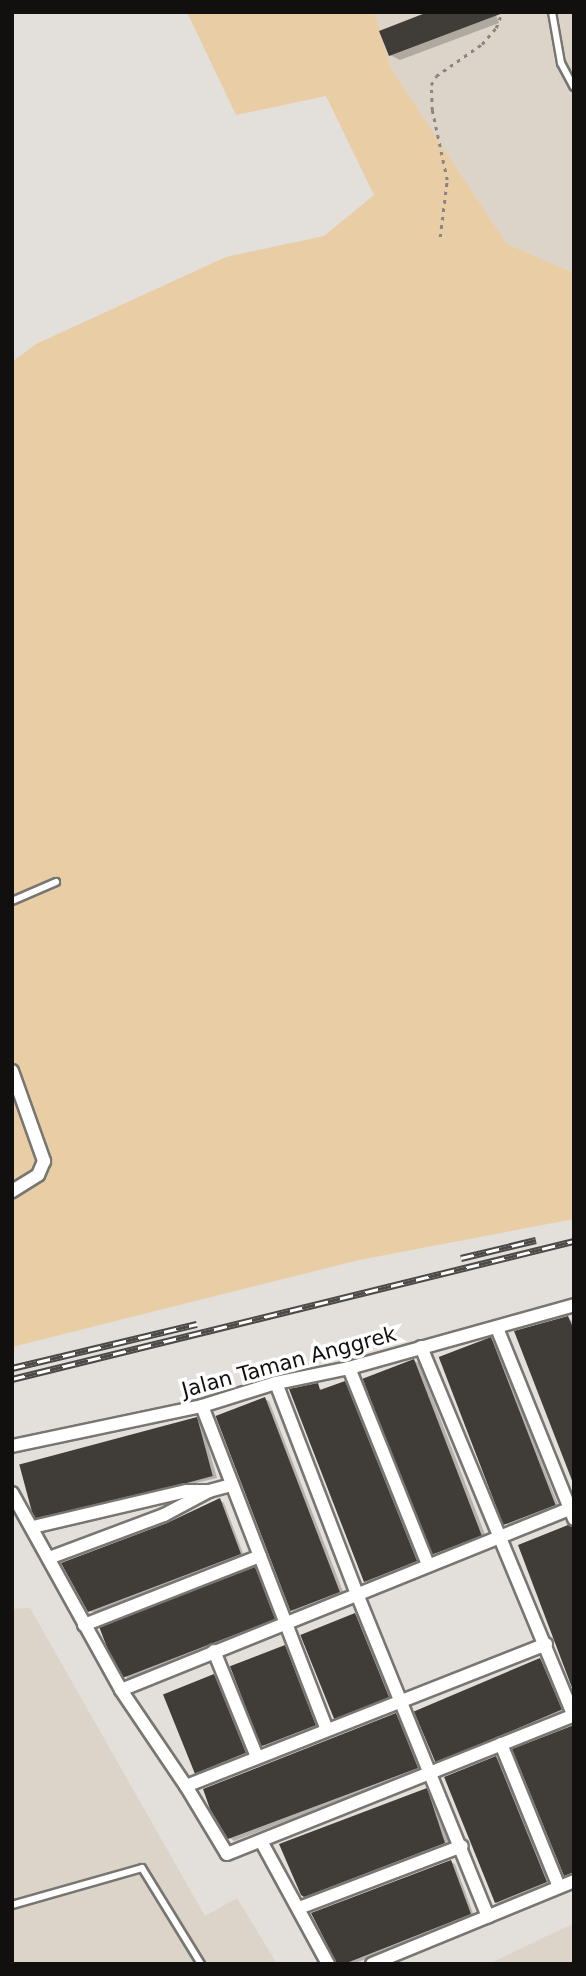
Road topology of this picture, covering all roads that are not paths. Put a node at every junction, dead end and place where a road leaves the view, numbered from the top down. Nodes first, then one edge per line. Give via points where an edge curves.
1 (552, 12) edge
2 (574, 87) edge
3 (56, 882) dead end
4 (12, 901) edge
5 (12, 1071) edge
6 (12, 1191) edge
7 (573, 1308) edge
8 (497, 1328) junction
9 (421, 1347) junction
10 (349, 1368) junction
11 (276, 1383) junction
12 (202, 1406) junction
13 (12, 1446) edge
14 (232, 1485) junction
15 (209, 1491) junction
16 (12, 1493) edge
17 (572, 1512) edge
18 (33, 1527) junction
19 (498, 1537) junction
20 (260, 1556) junction
21 (49, 1558) junction
22 (428, 1565) junction
23 (357, 1594) junction
24 (286, 1622) junction
25 (84, 1625) junction
26 (546, 1644) junction
27 (214, 1651) junction
28 (121, 1690) junction
29 (400, 1700) junction
30 (574, 1715) edge
31 (327, 1730) junction
32 (501, 1744) junction
33 (257, 1758) junction
34 (430, 1773) junction
35 (186, 1786) junction
36 (261, 1841) junction
37 (462, 1846) junction
38 (574, 1881) edge
39 (559, 1887) junction
40 (12, 1905) edge
41 (299, 1908) junction
42 (488, 1916) junction
43 (201, 1964) edge
44 (328, 1964) edge
45 (372, 1964) edge

1 - 2 lane via 561,63
3 - 4 lane
5 - 6 street via 44,1161 38,1175
7 - 8 street, Jalan Taman Anggrek
8 - 9 street, Jalan Taman Anggrek
8 - 17 street
9 - 10 street, Jalan Taman Anggrek
9 - 19 street
10 - 11 street, Jalan Taman Anggrek
10 - 22 street
11 - 12 street, Jalan Taman Anggrek
11 - 23 street
12 - 13 street, Jalan Taman Anggrek
12 - 14 street
14 - 15 street
14 - 20 street
15 - 18 street via 187,1491
15 - 21 street via 164,1515
16 - 18 street
17 - 19 street
18 - 21 street
19 - 22 street
19 - 26 street
20 - 24 street
20 - 25 street
21 - 25 street
22 - 23 street
23 - 24 street
23 - 29 street
24 - 27 street
24 - 31 street
25 - 28 street
26 - 29 street
26 - 30 street
27 - 28 street
27 - 33 street
28 - 35 street
29 - 31 street
29 - 34 street
30 - 32 street
31 - 33 street
32 - 34 street
32 - 39 street
33 - 35 street
34 - 36 street
34 - 37 street
35 - 36 street via 227,1854
36 - 41 street
37 - 41 street
37 - 42 street
38 - 39 street
39 - 42 street
40 - 43 lane via 142,1868
41 - 44 street
42 - 45 street

